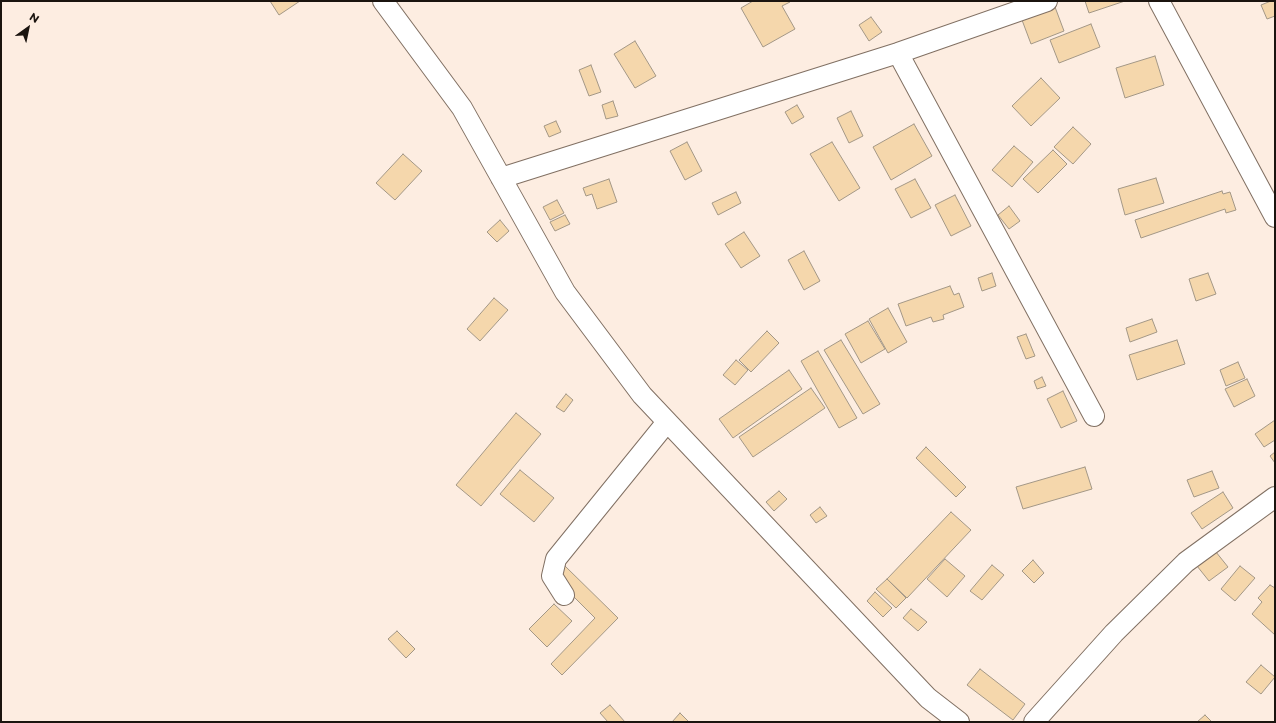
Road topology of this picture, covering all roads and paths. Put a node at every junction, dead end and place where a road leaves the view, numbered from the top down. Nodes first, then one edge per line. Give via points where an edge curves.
1 (382, 1) edge
2 (1047, 1) edge
3 (1159, 1) edge
4 (898, 53) junction
5 (501, 178) junction
6 (1275, 217) edge
7 (1094, 416) dead end
8 (667, 422) junction
9 (1275, 496) edge
10 (564, 595) dead end
11 (959, 722) edge
12 (1034, 722) edge

1 - 5 street via 462,108
2 - 4 street
3 - 6 street
4 - 5 street
4 - 7 street
5 - 8 street via 565,292 642,395
8 - 10 street via 556,559 552,576
8 - 11 street via 928,698
9 - 12 street via 1186,562 1114,633

